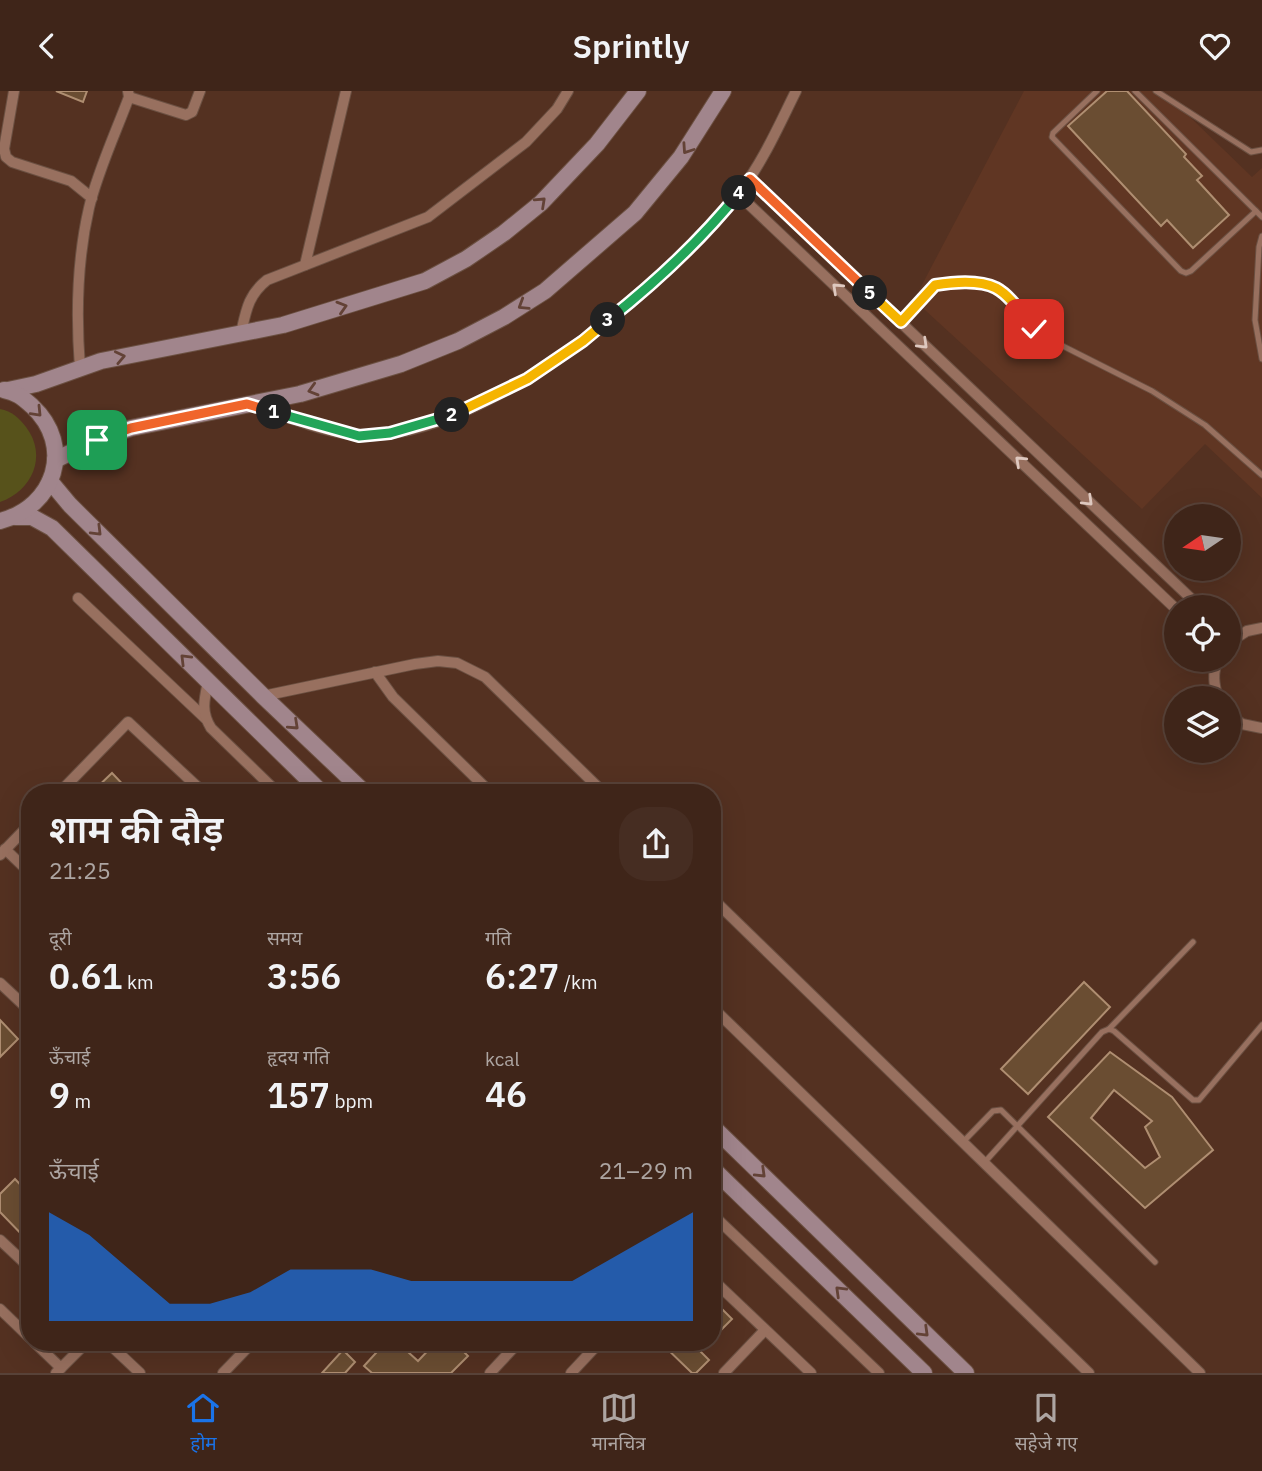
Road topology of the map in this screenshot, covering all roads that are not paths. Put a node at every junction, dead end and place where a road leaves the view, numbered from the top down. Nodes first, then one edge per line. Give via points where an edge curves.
1 (14, 91) edge
2 (200, 91) edge
3 (345, 91) edge
4 (568, 91) edge
5 (638, 91) edge
6 (723, 91) edge
7 (796, 91) edge
8 (1097, 91) edge
9 (1135, 91) edge
10 (1156, 91) edge
11 (128, 94) edge
12 (1262, 150) edge
13 (750, 179) junction
14 (738, 194) junction
15 (92, 198) junction
16 (1256, 211) junction
17 (1262, 216) edge
18 (1262, 236) edge
19 (306, 265) junction
20 (901, 322) junction
21 (241, 333) junction
22 (1262, 359) edge
23 (80, 369) junction
24 (4, 390) edge
25 (247, 404) junction
26 (55, 460) junction
27 (1262, 475) edge
28 (50, 481) junction
29 (7, 519) edge
30 (1187, 595) edge
31 (78, 598) dead end
32 (1164, 598) edge
33 (1262, 628) edge
34 (1241, 634) edge
35 (375, 672) junction
36 (208, 682) junction
37 (263, 696) junction
38 (206, 719) junction
39 (1241, 723) edge
40 (1262, 728) edge
41 (68, 784) edge
42 (194, 784) edge
43 (269, 784) edge
44 (313, 784) edge
45 (356, 784) edge
46 (482, 784) edge
47 (595, 784) edge
48 (21, 833) edge
49 (3, 852) edge
50 (21, 866) edge
51 (721, 907) edge
52 (1194, 942) dead end
53 (0, 983) edge
54 (21, 1003) edge
55 (721, 1016) edge
56 (1262, 1025) edge
57 (1109, 1029) junction
58 (1018, 1128) junction
59 (721, 1135) edge
60 (963, 1142) junction
61 (984, 1163) junction
62 (721, 1177) edge
63 (721, 1223) edge
64 (0, 1240) edge
65 (21, 1260) edge
66 (1155, 1262) dead end
67 (721, 1288) edge
68 (0, 1309) edge
69 (21, 1329) edge
70 (765, 1330) junction
71 (42, 1351) edge
72 (78, 1351) edge
73 (116, 1351) edge
74 (244, 1351) edge
75 (511, 1351) edge
76 (592, 1351) edge
77 (58, 1370) edge
78 (139, 1373) edge
79 (223, 1373) edge
80 (490, 1373) edge
81 (571, 1373) edge
82 (724, 1373) edge
83 (810, 1373) edge
84 (879, 1373) edge
85 (924, 1373) edge
86 (966, 1373) edge
87 (1089, 1373) edge
88 (1200, 1373) edge

1 - 15 street via 6,157 71,181
2 - 11 street via 192,112 186,115
3 - 19 street
4 - 19 street via 526,142 428,218
21 -> 5 main road via 283,325 425,281 466,260 541,203 597,144
6 -> 25 main road via 681,157 635,213 545,291 492,323 401,364 300,394
7 - 13 street
8 - 16 lane via 1053,133 1054,142 1181,271 1191,271
9 - 16 lane
10 - 12 lane via 1251,152
11 - 15 street
13 - 14 street
13 - 20 street
14 - 25 street via 642,294 583,341 527,379 449,417 359,436
32 -> 14 street
15 - 23 street via 80,278
16 - 17 lane
18 - 22 lane via 1255,320
19 - 21 street via 267,280 255,290
20 - 27 lane via 935,285 996,288 1041,335 1152,391 1205,425
20 -> 30 street
23 -> 21 main road
23 - 24 main road
24 -> 26 main road via 21,396 44,417
25 - 26 main road via 131,428
26 - 28 main road
28 - 29 main road via 36,501
28 -> 37 main road
36 -> 29 main road via 52,528 32,517
31 - 38 street
33 - 34 street
35 - 37 street
35 - 46 street via 393,697
35 - 47 street via 438,661 470,669 485,677
36 - 38 street via 203,704
36 - 44 main road
37 -> 45 main road
38 - 43 street
39 - 40 street
41 - 42 street via 128,722
48 - 49 street
49 - 50 street
51 - 60 street
52 - 57 lane
53 - 54 street
55 - 87 street
56 - 57 lane via 1199,1100 1193,1100
57 - 58 lane
58 - 60 lane via 997,1109
58 - 61 lane
58 - 66 lane
59 -> 86 main road
60 - 61 street
61 - 88 street
85 -> 62 main road
63 - 84 street
64 - 65 street
67 - 70 street
68 - 69 street
70 - 82 street
70 - 83 street
71 - 77 street
72 - 77 street
73 - 78 street
74 - 79 street
75 - 80 street
76 - 81 street

